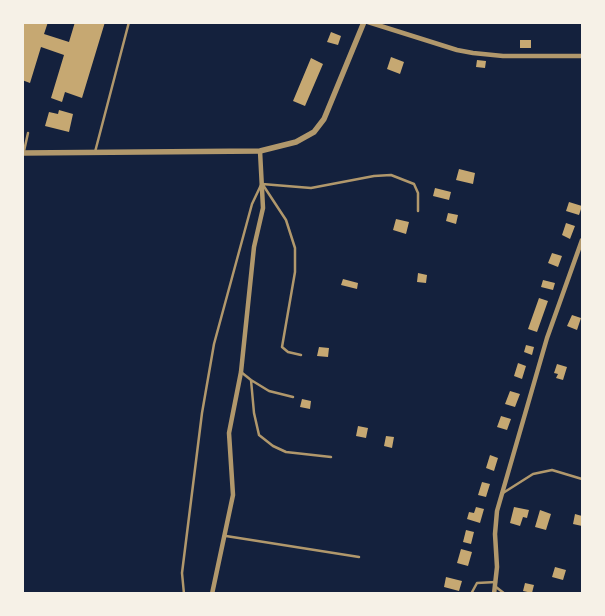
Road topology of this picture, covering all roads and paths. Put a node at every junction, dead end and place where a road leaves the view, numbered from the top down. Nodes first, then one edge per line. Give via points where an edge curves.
1 (129, 22) edge
2 (366, 22) edge
3 (582, 56) edge
4 (28, 133) dead end
5 (260, 151) junction
6 (23, 153) edge
7 (95, 154) junction
8 (262, 184) junction
9 (418, 211) dead end
10 (582, 240) edge
11 (301, 355) dead end
12 (241, 372) junction
13 (251, 380) junction
14 (293, 397) dead end
15 (332, 457) dead end
16 (582, 479) edge
17 (503, 493) junction
18 (226, 536) junction
19 (359, 557) dead end
20 (497, 584) junction
21 (184, 594) edge
22 (212, 594) edge
23 (471, 594) edge
24 (494, 594) edge
25 (505, 594) edge

1 - 7 lane
2 - 3 street via 473,53
2 - 5 street via 332,104 314,132 296,142
4 - 6 lane
5 - 7 street
5 - 8 street
6 - 7 street
8 - 9 lane via 311,188 391,175 414,184 420,200
8 - 11 lane via 286,220 295,248 295,272 282,347
8 - 12 street via 263,208 254,247
8 - 21 lane via 252,204 214,344 182,573
10 - 17 street via 548,338
12 - 13 lane
12 - 18 street via 229,433 234,495
13 - 14 lane via 269,391
13 - 15 lane via 259,435 286,452
16 - 17 lane via 552,470 533,474
17 - 20 street via 496,511
18 - 19 lane
18 - 22 street
20 - 23 lane via 477,584
20 - 24 street
20 - 25 lane

